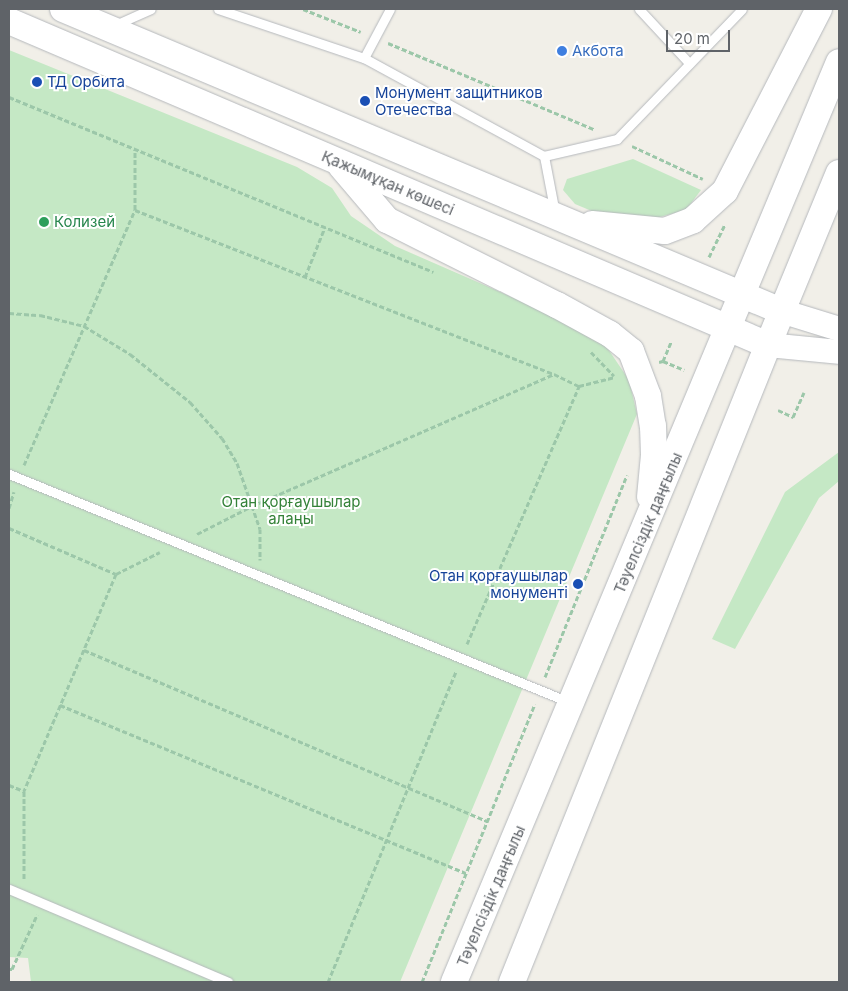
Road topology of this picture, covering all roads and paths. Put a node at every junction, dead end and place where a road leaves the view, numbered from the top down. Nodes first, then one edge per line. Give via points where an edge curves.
1 (64, 9) edge
2 (151, 9) edge
3 (218, 9) edge
4 (304, 9) edge
5 (390, 9) edge
6 (639, 9) edge
7 (742, 9) edge
8 (820, 9) edge
9 (9, 21) edge
10 (108, 28) junction
11 (376, 38) junction
12 (364, 58) junction
13 (839, 62) edge
14 (689, 63) junction
15 (9, 97) edge
16 (617, 139) junction
17 (135, 149) junction
18 (544, 156) junction
19 (337, 161) junction
20 (839, 173) edge
21 (725, 191) junction
22 (135, 210) junction
23 (561, 219) junction
24 (325, 227) junction
25 (718, 237) dead end
26 (707, 261) dead end
27 (305, 276) junction
28 (442, 276) dead end
29 (742, 295) junction
30 (781, 311) junction
31 (9, 313) edge
32 (84, 326) junction
33 (729, 328) junction
34 (839, 329) edge
35 (671, 342) dead end
36 (768, 345) junction
37 (588, 349) dead end
38 (839, 352) edge
39 (684, 370) dead end
40 (554, 374) junction
41 (579, 386) dead end
42 (618, 386) dead end
43 (804, 392) dead end
44 (778, 410) dead end
45 (630, 467) dead end
46 (9, 474) edge
47 (18, 478) junction
48 (252, 506) junction
49 (9, 508) edge
50 (648, 522) junction
51 (9, 528) edge
52 (179, 543) junction
53 (116, 574) junction
54 (260, 576) junction
55 (84, 650) junction
56 (540, 690) junction
57 (572, 703) junction
58 (60, 705) junction
59 (9, 785) edge
60 (24, 791) junction
61 (487, 821) junction
62 (466, 873) junction
63 (9, 889) edge
64 (24, 895) junction
65 (42, 903) junction
66 (9, 969) edge
67 (228, 982) edge
68 (422, 982) edge
69 (454, 982) edge
70 (512, 982) edge

1 - 10 main road
2 - 10 lane
3 - 12 lane
4 - 11 path
5 - 11 lane
6 - 14 lane
7 - 14 lane
8 - 21 main road
9 - 19 main road, Қажымұқан көшесі
10 - 23 main road
11 - 12 lane
11 - 16 path
12 - 18 lane
13 - 29 main road, Тәуелсіздік даңғылы
14 - 16 lane
15 - 17 path
16 - 18 lane
16 - 21 path
17 - 22 path
17 - 24 path
18 - 23 lane
19 - 33 main road, Қажымұқан көшесі
19 - 50 main road via 387,220 557,305 610,334 631,351 648,396 653,426 654,456
20 - 30 main road
21 - 23 main road via 693,220 665,230
22 - 27 path
22 - 32 path
23 - 29 main road
24 - 27 path
24 - 28 path
25 - 26 path
27 - 40 path
29 - 30 main road
29 - 33 main road, Тәуелсіздік даңғылы
30 - 34 street
30 - 36 main road
31 - 32 path
32 - 47 path
32 - 48 path via 130,354 190,402 222,438 237,463
33 - 36 main road, Қажымұқан көшесі
33 - 50 main road, Тәуелсіздік даңғылы
35 - 39 path via 663,360
36 - 38 street
36 - 70 main road
37 - 42 path via 615,378
40 - 41 path
40 - 48 path
43 - 44 path via 793,417
45 - 56 path
46 - 47 lane
47 - 49 path
47 - 52 lane
48 - 52 path
48 - 54 path via 260,529
50 - 57 main road, Тәуелсіздік даңғылы
51 - 53 path
52 - 53 path
52 - 54 lane
53 - 55 path
54 - 56 lane
55 - 58 path
55 - 61 path
56 - 57 lane
56 - 61 path
57 - 69 main road, Тәуелсіздік даңғылы
58 - 60 path
58 - 62 path
59 - 60 path
60 - 64 path
61 - 62 path
62 - 68 path
63 - 64 lane
64 - 65 lane
65 - 66 path via 12,969
65 - 67 lane

